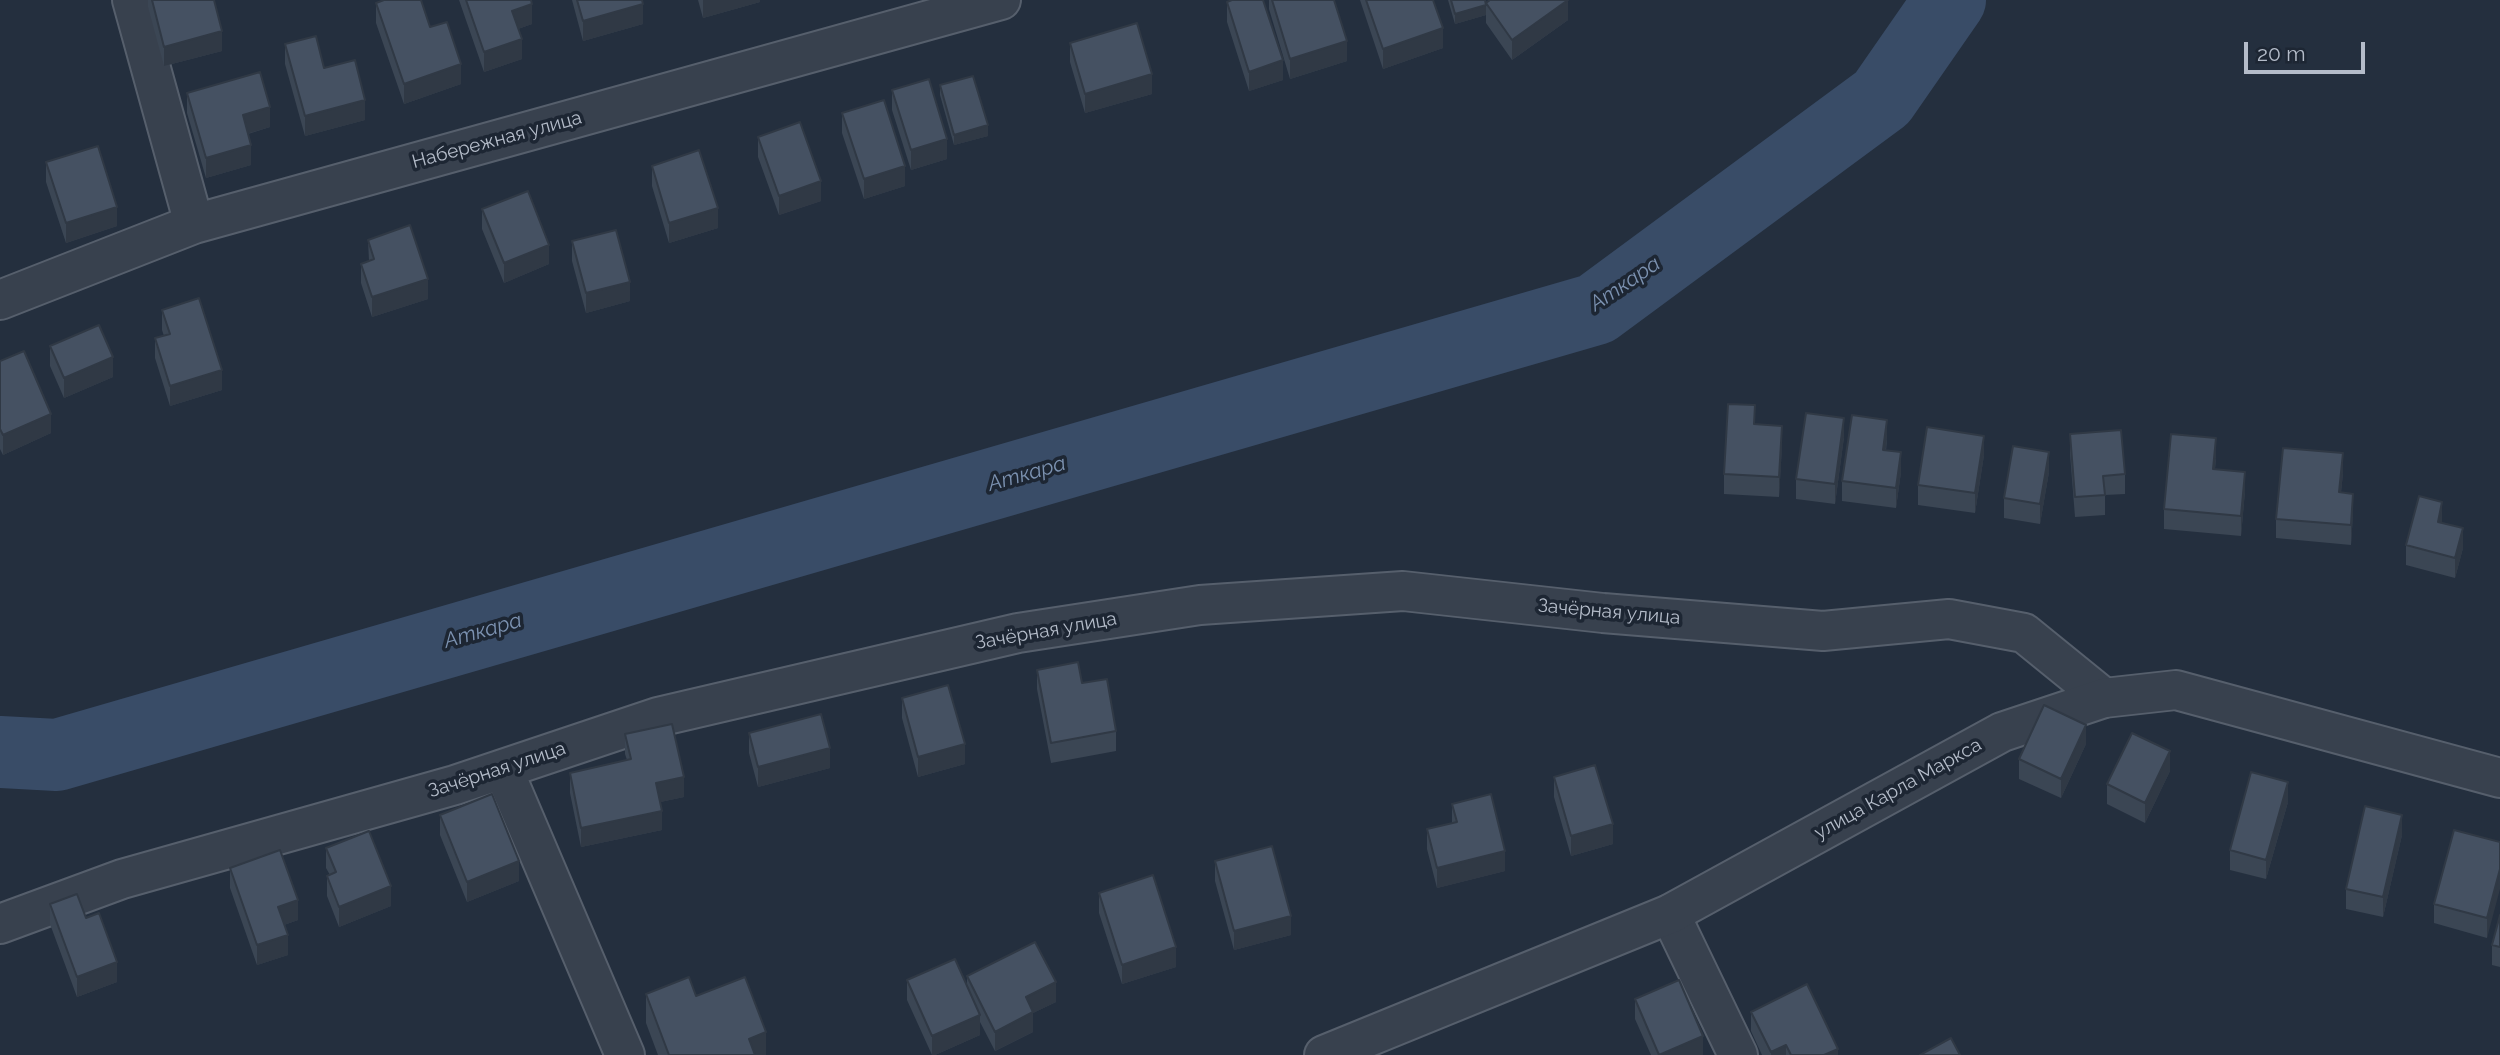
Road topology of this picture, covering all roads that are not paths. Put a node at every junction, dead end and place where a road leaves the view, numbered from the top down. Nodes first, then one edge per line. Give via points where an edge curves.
1 (132, 0) edge
2 (1001, 0) edge
3 (194, 224) junction
4 (0, 300) edge
5 (2104, 698) junction
6 (503, 769) junction
7 (2500, 778) edge
8 (1670, 914) junction
9 (0, 924) edge
10 (625, 1055) edge
11 (1324, 1055) edge
12 (1738, 1055) edge

1 - 3 street
2 - 3 street, Набережная улица
3 - 4 street, Набережная улица
5 - 6 street, Зачёрная улица via 2024,634 1949,619 1823,631 1403,591 1200,605 1018,633 658,717
5 - 7 street, улица Карла Маркса via 2176,690
5 - 8 street, улица Карла Маркса via 2001,732
6 - 9 street, Зачёрная улица via 122,879
6 - 10 street
8 - 11 street, улица Карла Маркса
8 - 12 street

